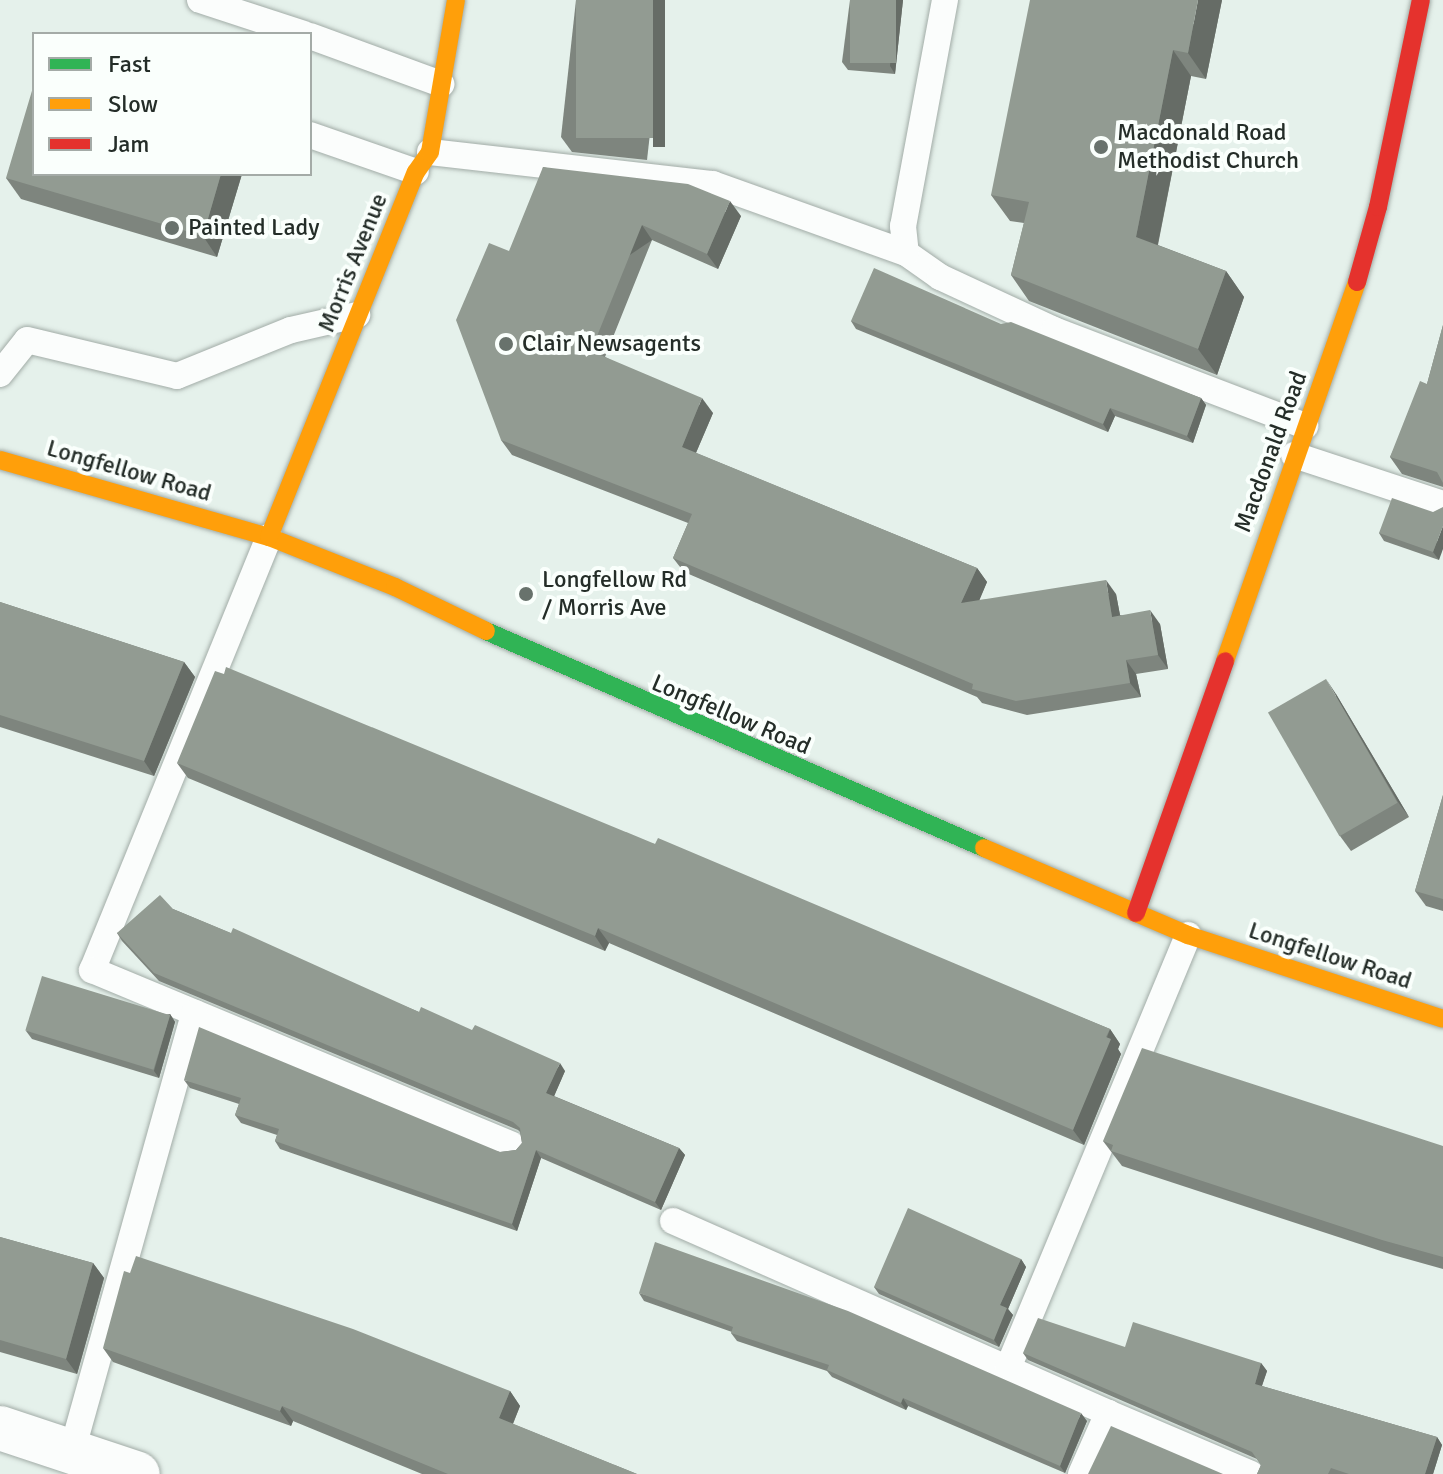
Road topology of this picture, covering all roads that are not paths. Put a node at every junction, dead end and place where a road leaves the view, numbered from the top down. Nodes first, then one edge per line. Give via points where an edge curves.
1 (200, 0) edge
2 (456, 0) edge
3 (945, 0) edge
4 (1421, 0) edge
5 (298, 32) edge
6 (312, 37) edge
7 (441, 84) junction
8 (312, 135) edge
9 (423, 162) junction
10 (906, 253) junction
11 (357, 315) junction
12 (0, 374) edge
13 (1305, 426) junction
14 (1294, 455) junction
15 (0, 460) edge
16 (1443, 504) edge
17 (269, 537) junction
18 (1136, 913) junction
19 (1188, 935) junction
20 (194, 1013) junction
21 (1443, 1019) edge
22 (512, 1145) dead end
23 (673, 1221) dead end
24 (1008, 1368) junction
25 (1108, 1413) junction
26 (0, 1428) edge
27 (72, 1451) junction
28 (138, 1474) edge
29 (1081, 1474) edge
30 (1251, 1474) edge

1 - 5 lane
2 - 7 street, Morris Avenue
3 - 10 lane via 903,226
4 - 13 street, Macdonald Road via 1378,207 1347,316
6 - 7 lane
7 - 9 street, Morris Avenue
8 - 9 lane
9 - 10 lane via 713,184
9 - 11 street, Morris Avenue
10 - 13 lane via 940,277 1054,330
11 - 12 lane via 291,330 177,376 27,340
11 - 17 street, Morris Avenue
13 - 14 street, Macdonald Road
14 - 16 lane
14 - 18 street, Macdonald Road
15 - 17 street, Longfellow Road
17 - 18 street, Longfellow Road via 395,587 558,666
17 - 20 lane via 92,970
18 - 19 street, Longfellow Road
19 - 21 street, Longfellow Road
19 - 24 lane
20 - 22 lane
20 - 27 lane
23 - 24 lane
24 - 25 lane
25 - 29 lane
25 - 30 lane
26 - 27 street
27 - 28 street

